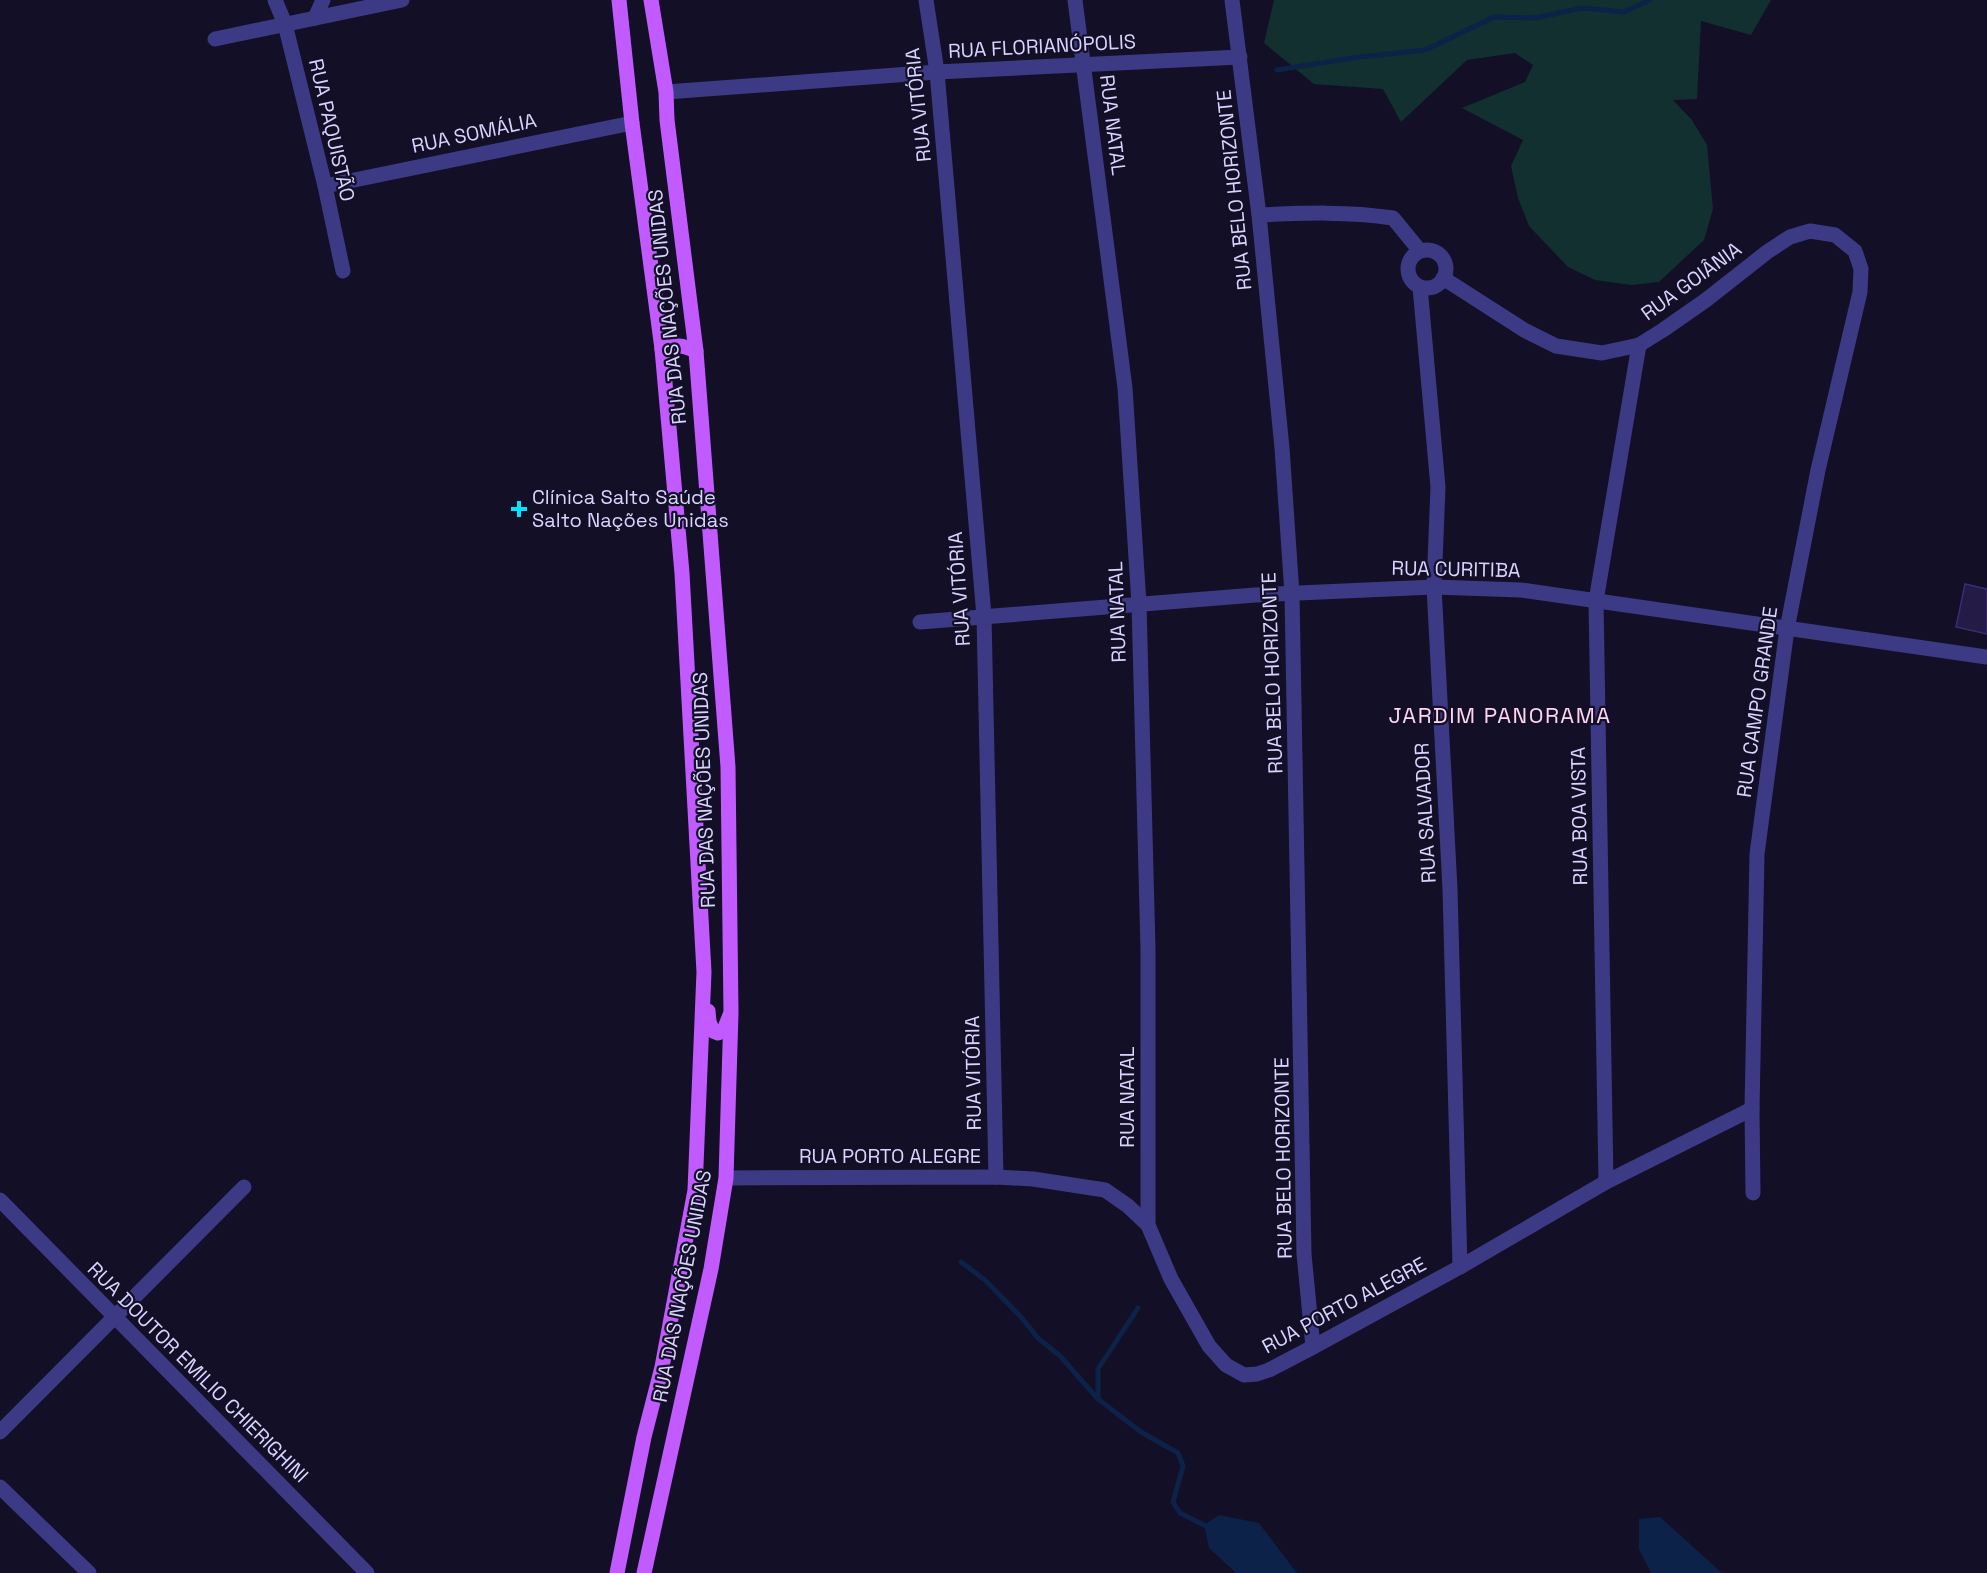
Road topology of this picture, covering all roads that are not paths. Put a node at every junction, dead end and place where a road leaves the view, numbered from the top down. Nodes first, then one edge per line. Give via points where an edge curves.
1 (275, 0) edge
2 (323, 0) edge
3 (402, 0) edge
4 (619, 0) edge
5 (651, 0) edge
6 (926, 0) edge
7 (1075, 0) edge
8 (1232, 0) edge
9 (315, 18) junction
10 (285, 24) junction
11 (215, 39) dead end
12 (1240, 57) junction
13 (1084, 65) junction
14 (937, 72) junction
15 (666, 92) junction
16 (632, 123) junction
17 (325, 186) junction
18 (1259, 215) junction
19 (1835, 235) joint
20 (1420, 251) junction
21 (343, 271) dead end
22 (1443, 278) junction
23 (1420, 287) junction
24 (1639, 345) junction
25 (662, 349) junction
26 (696, 351) junction
27 (1434, 587) junction
28 (1292, 594) junction
29 (1596, 601) junction
30 (1139, 604) junction
31 (984, 616) junction
32 (920, 622) dead end
33 (1787, 629) junction
34 (1987, 657) edge
35 (704, 972) junction
36 (731, 1013) junction
37 (1752, 1109) junction
38 (996, 1177) junction
39 (726, 1178) junction
40 (1606, 1182) junction
41 (244, 1187) dead end
42 (1753, 1193) dead end
43 (0, 1200) edge
44 (1148, 1225) junction
45 (1460, 1267) junction
46 (114, 1318) junction
47 (1313, 1347) junction
48 (0, 1432) edge
49 (0, 1487) edge
50 (89, 1573) edge
51 (367, 1573) edge
52 (617, 1573) edge
53 (644, 1573) edge

1 - 10 street, RUA PAQUISTÃO
2 - 9 street
3 - 9 street
4 - 16 main road, RUA DAS NAÇÕES UNIDAS
5 - 15 main road, RUA DAS NAÇÕES UNIDAS
6 - 14 street, RUA VITÓRIA
7 - 13 street, RUA NATAL
8 - 12 street, RUA BELO HORIZONTE
9 - 10 street
10 - 11 street
10 - 17 street, RUA PAQUISTÃO
12 - 13 street, RUA FLORIANÓPOLIS
12 - 18 street, RUA BELO HORIZONTE
13 - 14 street, RUA FLORIANÓPOLIS
13 - 30 street, RUA NATAL via 1125,388
14 - 15 street, RUA FLORIANÓPOLIS
14 - 31 street, RUA VITÓRIA
15 - 26 main road, RUA DAS NAÇÕES UNIDAS
16 - 17 street, RUA SOMÁLIA
16 - 25 main road, RUA DAS NAÇÕES UNIDAS
17 - 21 street, RUA PAQUISTÃO
18 - 20 street via 1329,212 1393,218
18 - 28 street, RUA BELO HORIZONTE
19 - 24 street, RUA GOIÂNIA via 1809,231 1790,237
19 - 33 street, RUA CAMPO GRANDE via 1855,250 1861,269 1860,292 1818,470
20 - 22 street via 1434,250 1442,256 1447,265
20 - 23 street via 1409,261 1408,271
22 - 23 street via 1431,288
22 - 24 street, RUA GOIÂNIA via 1556,346 1602,352
23 - 27 street, RUA SALVADOR via 1438,487
24 - 29 street, RUA BOA VISTA
25 - 26 main road via 683,345
25 - 35 main road, RUA DAS NAÇÕES UNIDAS via 682,573
26 - 36 main road, RUA DAS NAÇÕES UNIDAS via 728,767
27 - 28 street, RUA CURITIBA
27 - 29 street, RUA CURITIBA via 1521,590
27 - 45 street, RUA SALVADOR via 1450,889
28 - 30 street, RUA CURITIBA
28 - 47 street, RUA BELO HORIZONTE via 1304,1254
29 - 33 street, RUA CURITIBA
29 - 40 street, RUA BOA VISTA
30 - 31 street, RUA CURITIBA
30 - 44 street, RUA NATAL via 1148,949
31 - 32 street, RUA CURITIBA
31 - 38 street, RUA VITÓRIA
33 - 34 street, RUA CURITIBA
33 - 37 street, RUA CAMPO GRANDE via 1757,854
35 - 36 main road via 713,1031 724,1030
35 - 52 main road, RUA DAS NAÇÕES UNIDAS via 695,1190
36 - 39 main road, RUA DAS NAÇÕES UNIDAS
37 - 40 street, RUA PORTO ALEGRE
37 - 42 street, RUA CAMPO GRANDE
38 - 39 street, RUA PORTO ALEGRE
38 - 44 street, RUA PORTO ALEGRE via 1105,1190
39 - 53 main road, RUA DAS NAÇÕES UNIDAS via 711,1269
40 - 45 street, RUA PORTO ALEGRE
41 - 46 street
43 - 46 street, RUA DOUTOR EMILIO CHIERIGHINI
44 - 47 street, RUA PORTO ALEGRE via 1187,1308 1209,1346 1226,1365 1244,1375 1257,1374
45 - 47 street, RUA PORTO ALEGRE
46 - 48 street
46 - 51 street, RUA DOUTOR EMILIO CHIERIGHINI
49 - 50 street

